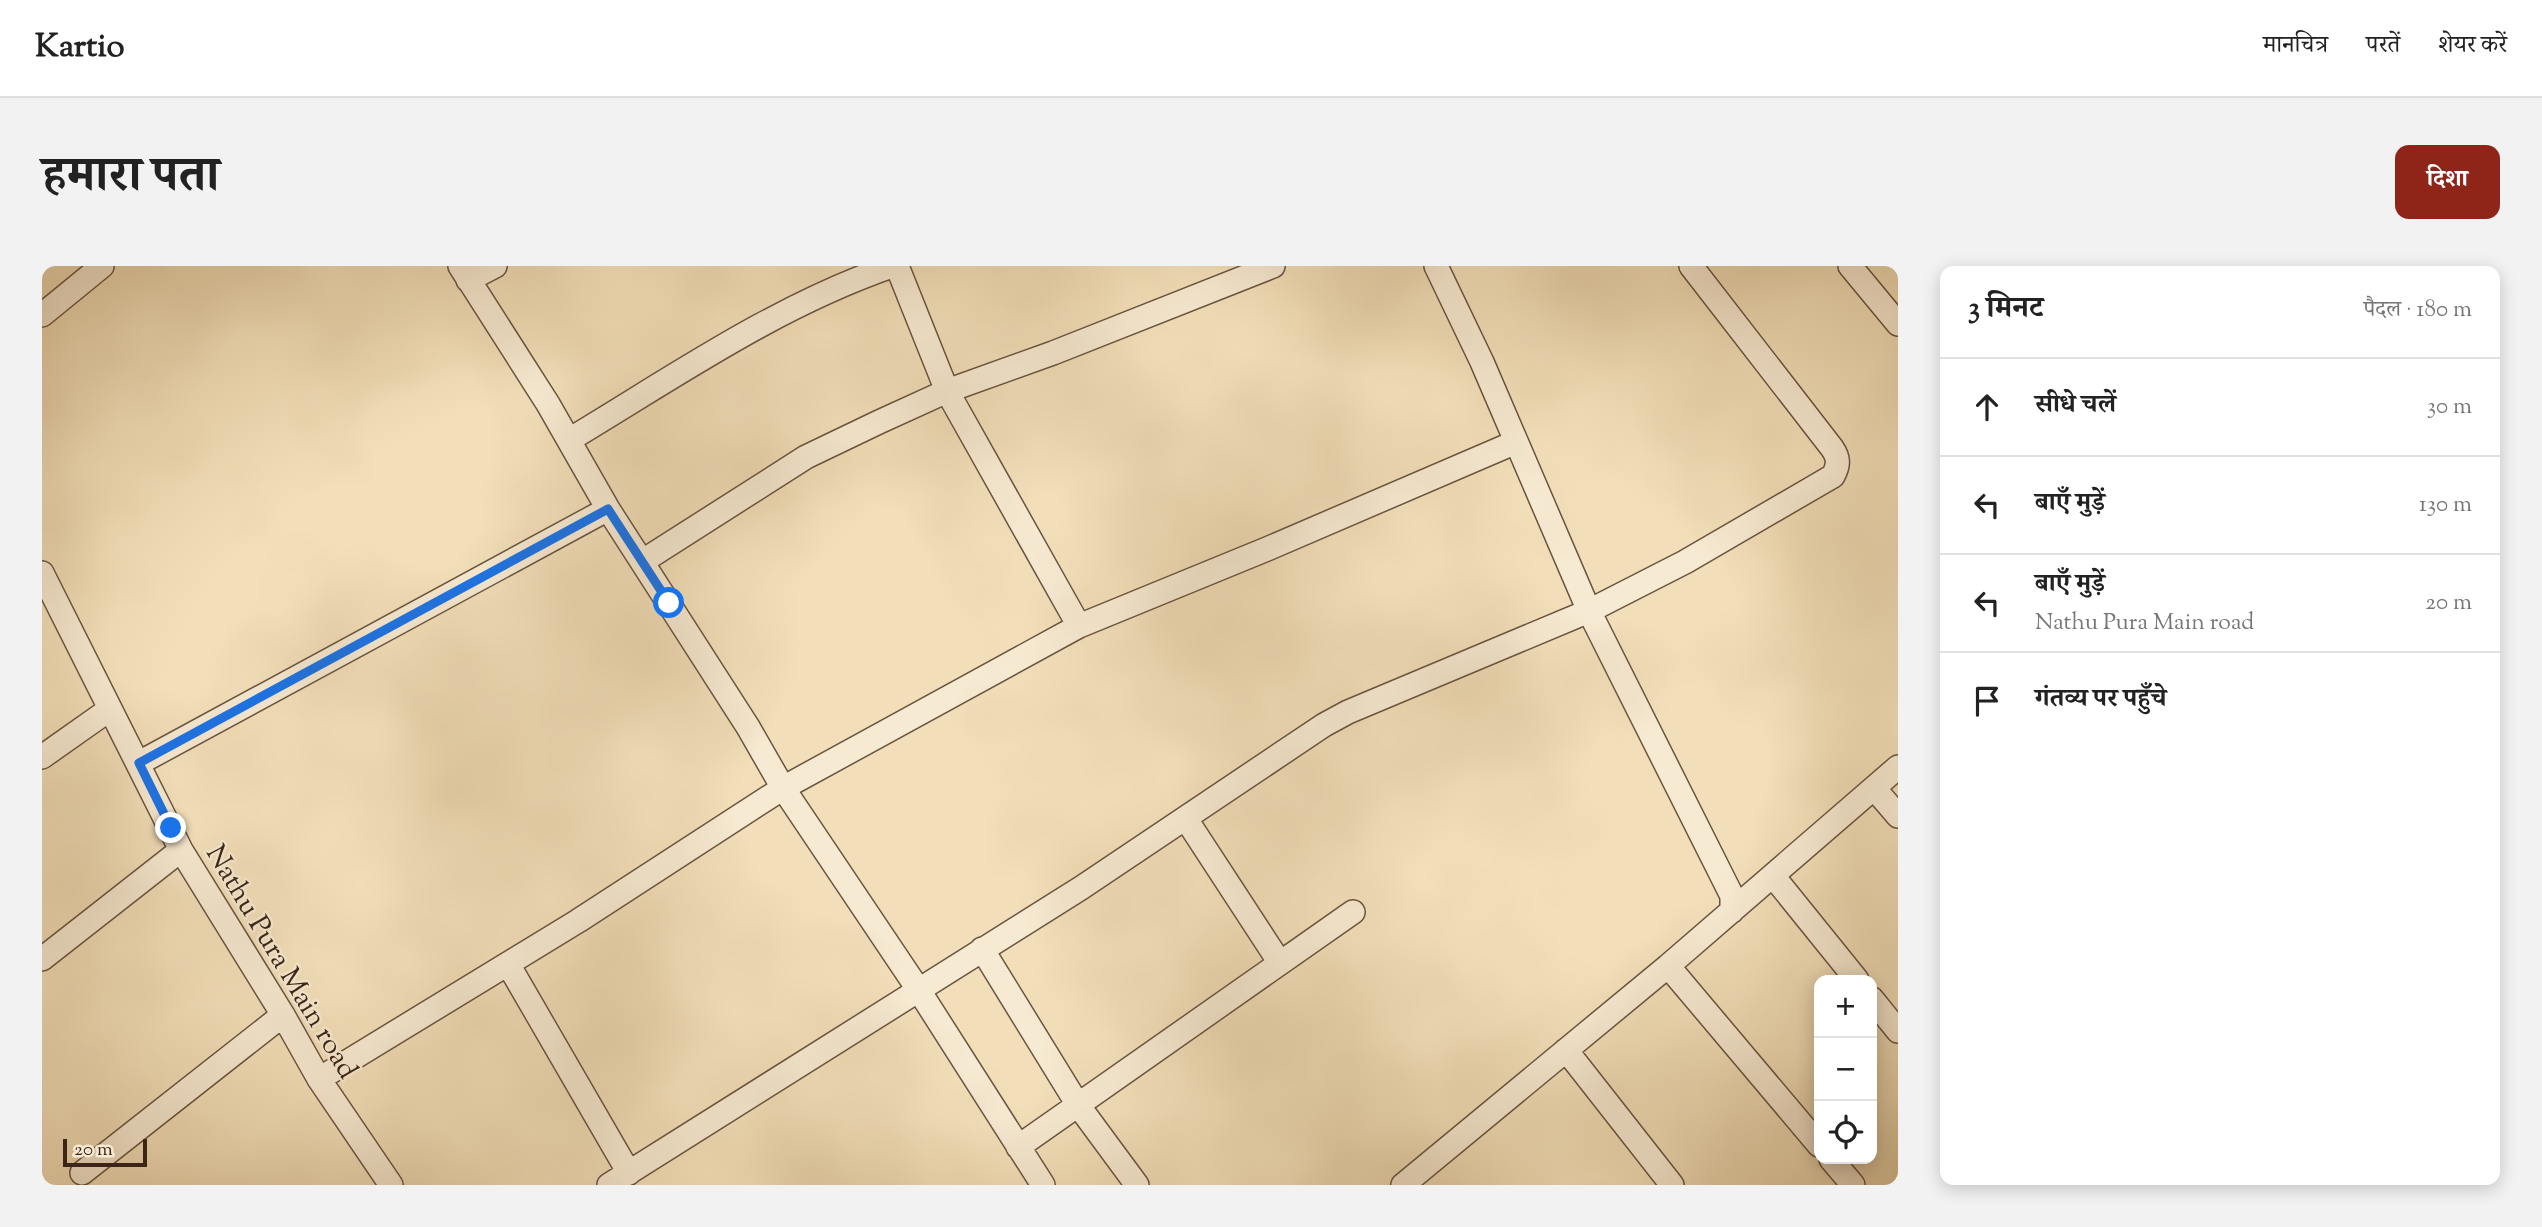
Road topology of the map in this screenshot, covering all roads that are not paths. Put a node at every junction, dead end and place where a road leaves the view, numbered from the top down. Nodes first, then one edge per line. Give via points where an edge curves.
1 (102, 266) edge
2 (495, 266) edge
3 (894, 266) edge
4 (1273, 266) edge
5 (1436, 266) edge
6 (1691, 266) edge
7 (1850, 266) edge
8 (464, 273) edge
9 (42, 316) edge
10 (1898, 324) edge
11 (947, 391) junction
12 (569, 440) junction
13 (1516, 442) junction
14 (608, 509) junction
15 (643, 561) junction
16 (42, 573) edge
17 (1588, 611) junction
18 (1079, 626) junction
19 (110, 709) junction
20 (42, 757) edge
21 (139, 763) junction
22 (1898, 767) edge
23 (783, 788) junction
24 (1874, 788) junction
25 (1898, 816) edge
26 (1186, 819) junction
27 (181, 850) junction
28 (1773, 876) junction
29 (1732, 911) junction
30 (1353, 912) dead end
31 (982, 949) junction
32 (42, 959) edge
33 (1280, 963) junction
34 (508, 964) junction
35 (1668, 966) junction
36 (1853, 975) edge
37 (918, 989) junction
38 (1877, 1005) edge
39 (283, 1015) junction
40 (1898, 1031) edge
41 (1566, 1050) junction
42 (319, 1079) junction
43 (1078, 1105) junction
44 (1814, 1139) edge
45 (1018, 1147) junction
46 (1835, 1164) edge
47 (82, 1173) dead end
48 (629, 1173) junction
49 (1415, 1181) edge
50 (391, 1185) edge
51 (609, 1185) edge
52 (1042, 1185) edge
53 (1138, 1185) edge
54 (1672, 1185) edge
55 (1853, 1185) edge

1 - 9 street
2 - 8 street
3 - 11 street
3 - 12 street via 846,282 789,310
4 - 11 street
5 - 13 street
6 - 17 street via 1832,448 1838,468 1833,476 1685,562
7 - 10 street
8 - 12 street
11 - 15 street via 806,457
11 - 18 street
12 - 14 street
13 - 17 street
13 - 18 street
14 - 15 street
14 - 21 street
15 - 23 street
16 - 19 street, Nathu Pura Main road
17 - 26 street via 1348,712 1293,744
17 - 29 street via 1732,896
18 - 23 street
19 - 20 street
19 - 21 street, Nathu Pura Main road
21 - 27 street, Nathu Pura Main road
22 - 24 street
23 - 34 street
23 - 37 street
24 - 25 street
24 - 28 street
26 - 31 street
26 - 33 street
27 - 32 street
27 - 39 street, Nathu Pura Main road
28 - 29 street
28 - 36 street
29 - 35 street
30 - 33 street
31 - 37 street
31 - 43 street
33 - 43 street
34 - 42 street
34 - 48 street
35 - 41 street
35 - 44 street
37 - 45 street
37 - 48 street
38 - 40 street
39 - 42 street, Nathu Pura Main road
39 - 47 street
41 - 49 street
41 - 54 street
42 - 50 street, Nathu Pura Main road
43 - 45 street
43 - 53 street
45 - 52 street
46 - 55 street
48 - 51 street

